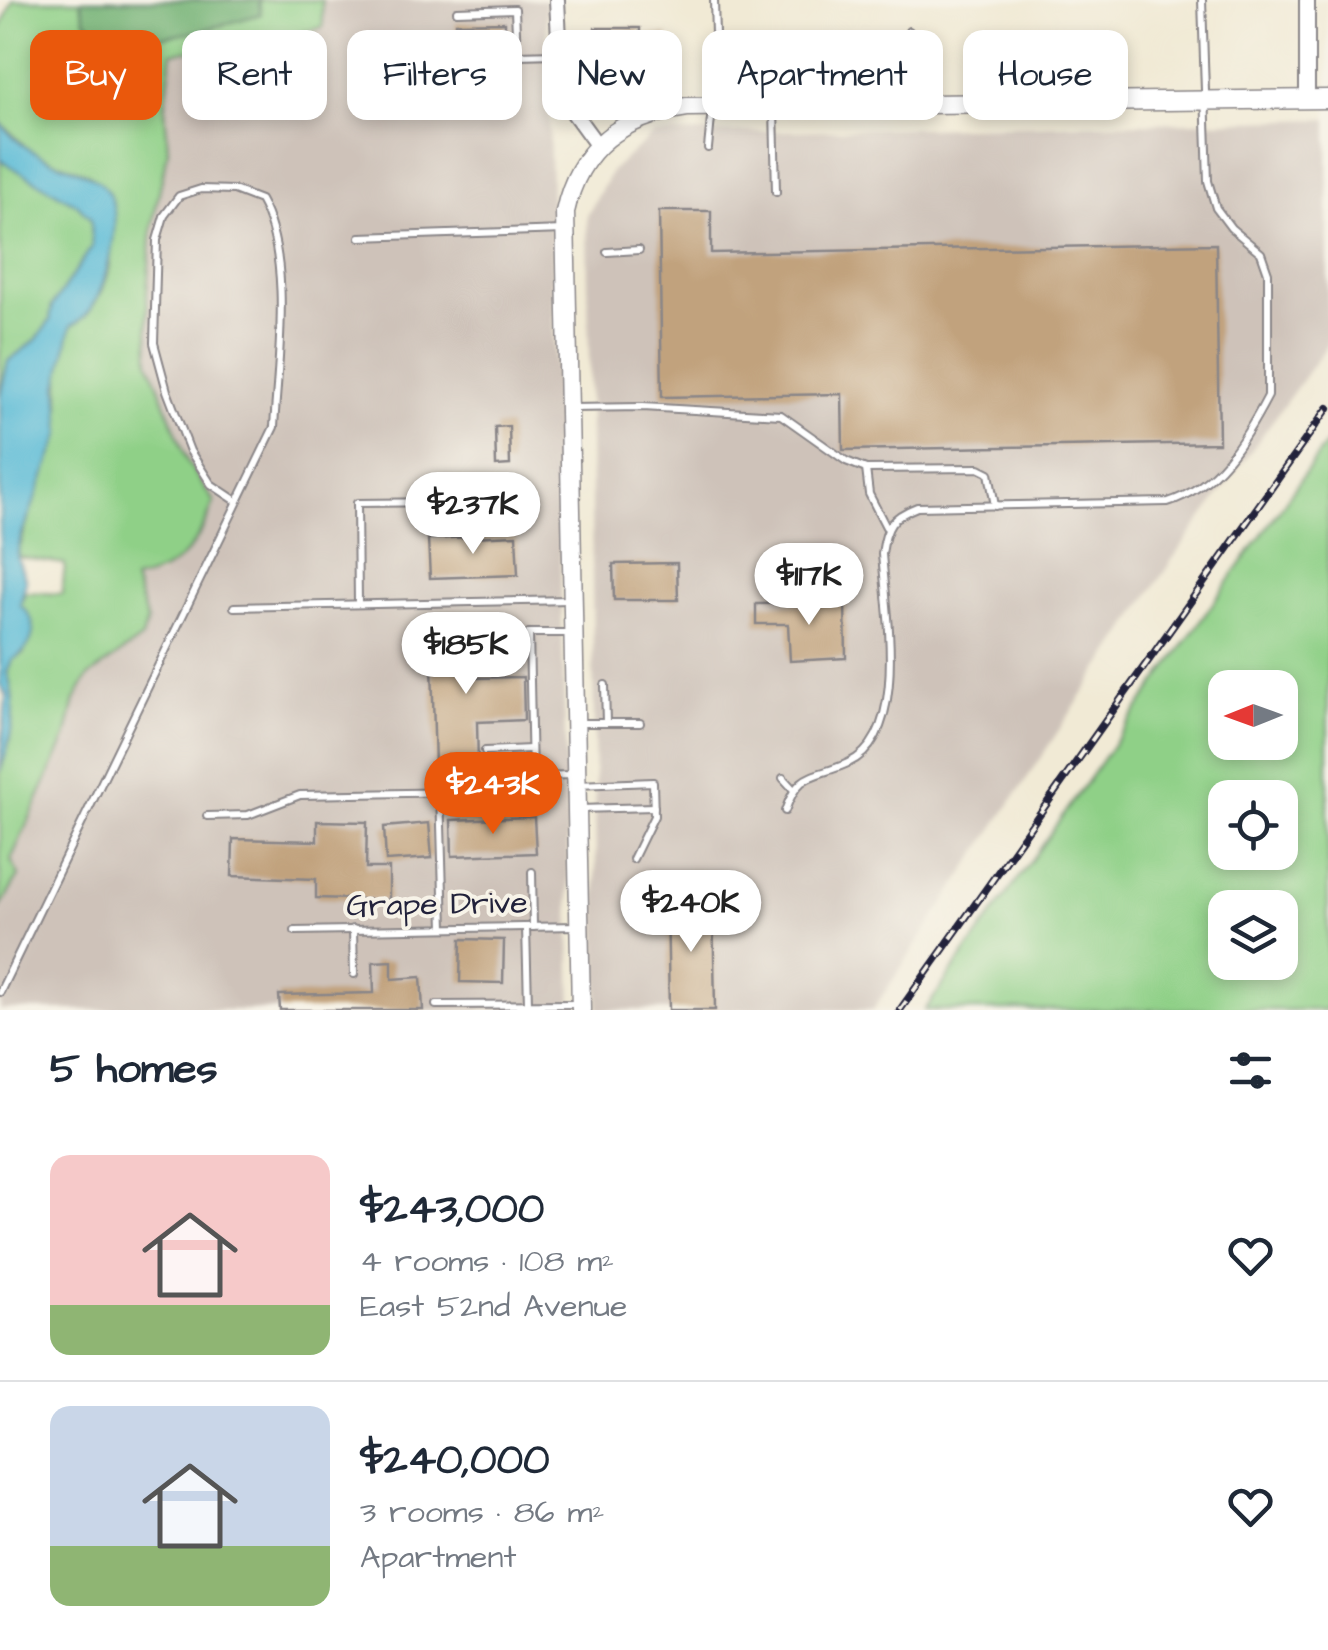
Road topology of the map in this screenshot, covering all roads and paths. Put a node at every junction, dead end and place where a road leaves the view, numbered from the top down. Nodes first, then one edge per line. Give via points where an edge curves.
1 (468, 0) edge
2 (556, 0) edge
3 (714, 0) edge
4 (1202, 0) edge
5 (1307, 0) edge
6 (470, 10) junction
7 (457, 11) dead end
8 (516, 30) edge
9 (556, 30) edge
10 (715, 30) edge
11 (1328, 99) edge
12 (1206, 100) junction
13 (1307, 100) junction
14 (1128, 101) edge
15 (702, 108) edge
16 (579, 120) edge
17 (709, 120) edge
18 (774, 120) edge
19 (597, 145) junction
20 (708, 148) dead end
21 (776, 192) dead end
22 (566, 230) junction
23 (360, 237) dead end
24 (640, 250) dead end
25 (607, 252) dead end
26 (569, 408) junction
27 (866, 469) junction
28 (235, 500) junction
29 (533, 501) dead end
30 (995, 506) junction
31 (886, 527) junction
32 (572, 600) junction
33 (358, 604) junction
34 (234, 607) dead end
35 (573, 633) junction
36 (605, 685) dead end
37 (575, 723) junction
38 (606, 723) junction
39 (640, 723) dead end
40 (531, 750) junction
41 (485, 751) dead end
42 (532, 776) junction
43 (783, 778) dead end
44 (576, 780) junction
45 (792, 789) junction
46 (440, 792) junction
47 (654, 807) junction
48 (577, 809) junction
49 (785, 811) dead end
50 (207, 816) dead end
51 (633, 858) dead end
52 (532, 872) dead end
53 (579, 926) junction
54 (530, 927) junction
55 (444, 928) junction
56 (295, 930) dead end
57 (353, 930) junction
58 (354, 974) dead end
59 (0, 992) edge
60 (528, 1004) junction
61 (436, 1005) dead end
62 (581, 1007) edge

1 - 6 lane
2 - 9 street
3 - 10 lane
4 - 12 lane
5 - 13 street
6 - 7 lane
6 - 8 lane via 516,9
11 - 13 street
12 - 13 street
12 - 14 street
12 - 30 lane via 1208,181 1216,208 1261,253 1268,273 1269,386 1259,414 1212,480 1190,495 1141,506
15 - 19 street via 633,119
16 - 19 street
17 - 20 lane
18 - 21 lane
19 - 22 street via 571,185
22 - 23 lane
22 - 26 street
24 - 25 lane
26 - 27 lane via 780,415
26 - 32 street
27 - 30 lane via 979,468 989,473
27 - 31 lane via 868,494
28 - 28 lane via 274,427 280,330 273,223 260,200 234,190 201,189 179,196 156,240 154,343 190,451 211,484
28 - 59 lane
29 - 33 lane via 357,502
30 - 31 lane via 917,507
31 - 45 lane via 886,718 866,752
32 - 33 lane
32 - 35 street
33 - 34 lane
35 - 37 street
35 - 40 lane via 529,634
36 - 38 lane
37 - 38 lane
37 - 44 street
38 - 39 lane
40 - 41 lane
40 - 42 lane
42 - 44 lane
42 - 46 lane via 532,788
43 - 45 lane
44 - 47 lane via 654,782
44 - 48 street
45 - 49 lane
46 - 50 lane via 300,794 248,815
46 - 55 lane
47 - 48 lane
47 - 51 lane
48 - 53 street
52 - 54 lane
53 - 54 lane, Grape Drive
53 - 62 street
54 - 55 lane, Grape Drive
54 - 60 lane
55 - 57 lane, Grape Drive
56 - 57 lane, Grape Drive
57 - 58 lane
60 - 61 lane
60 - 62 lane

